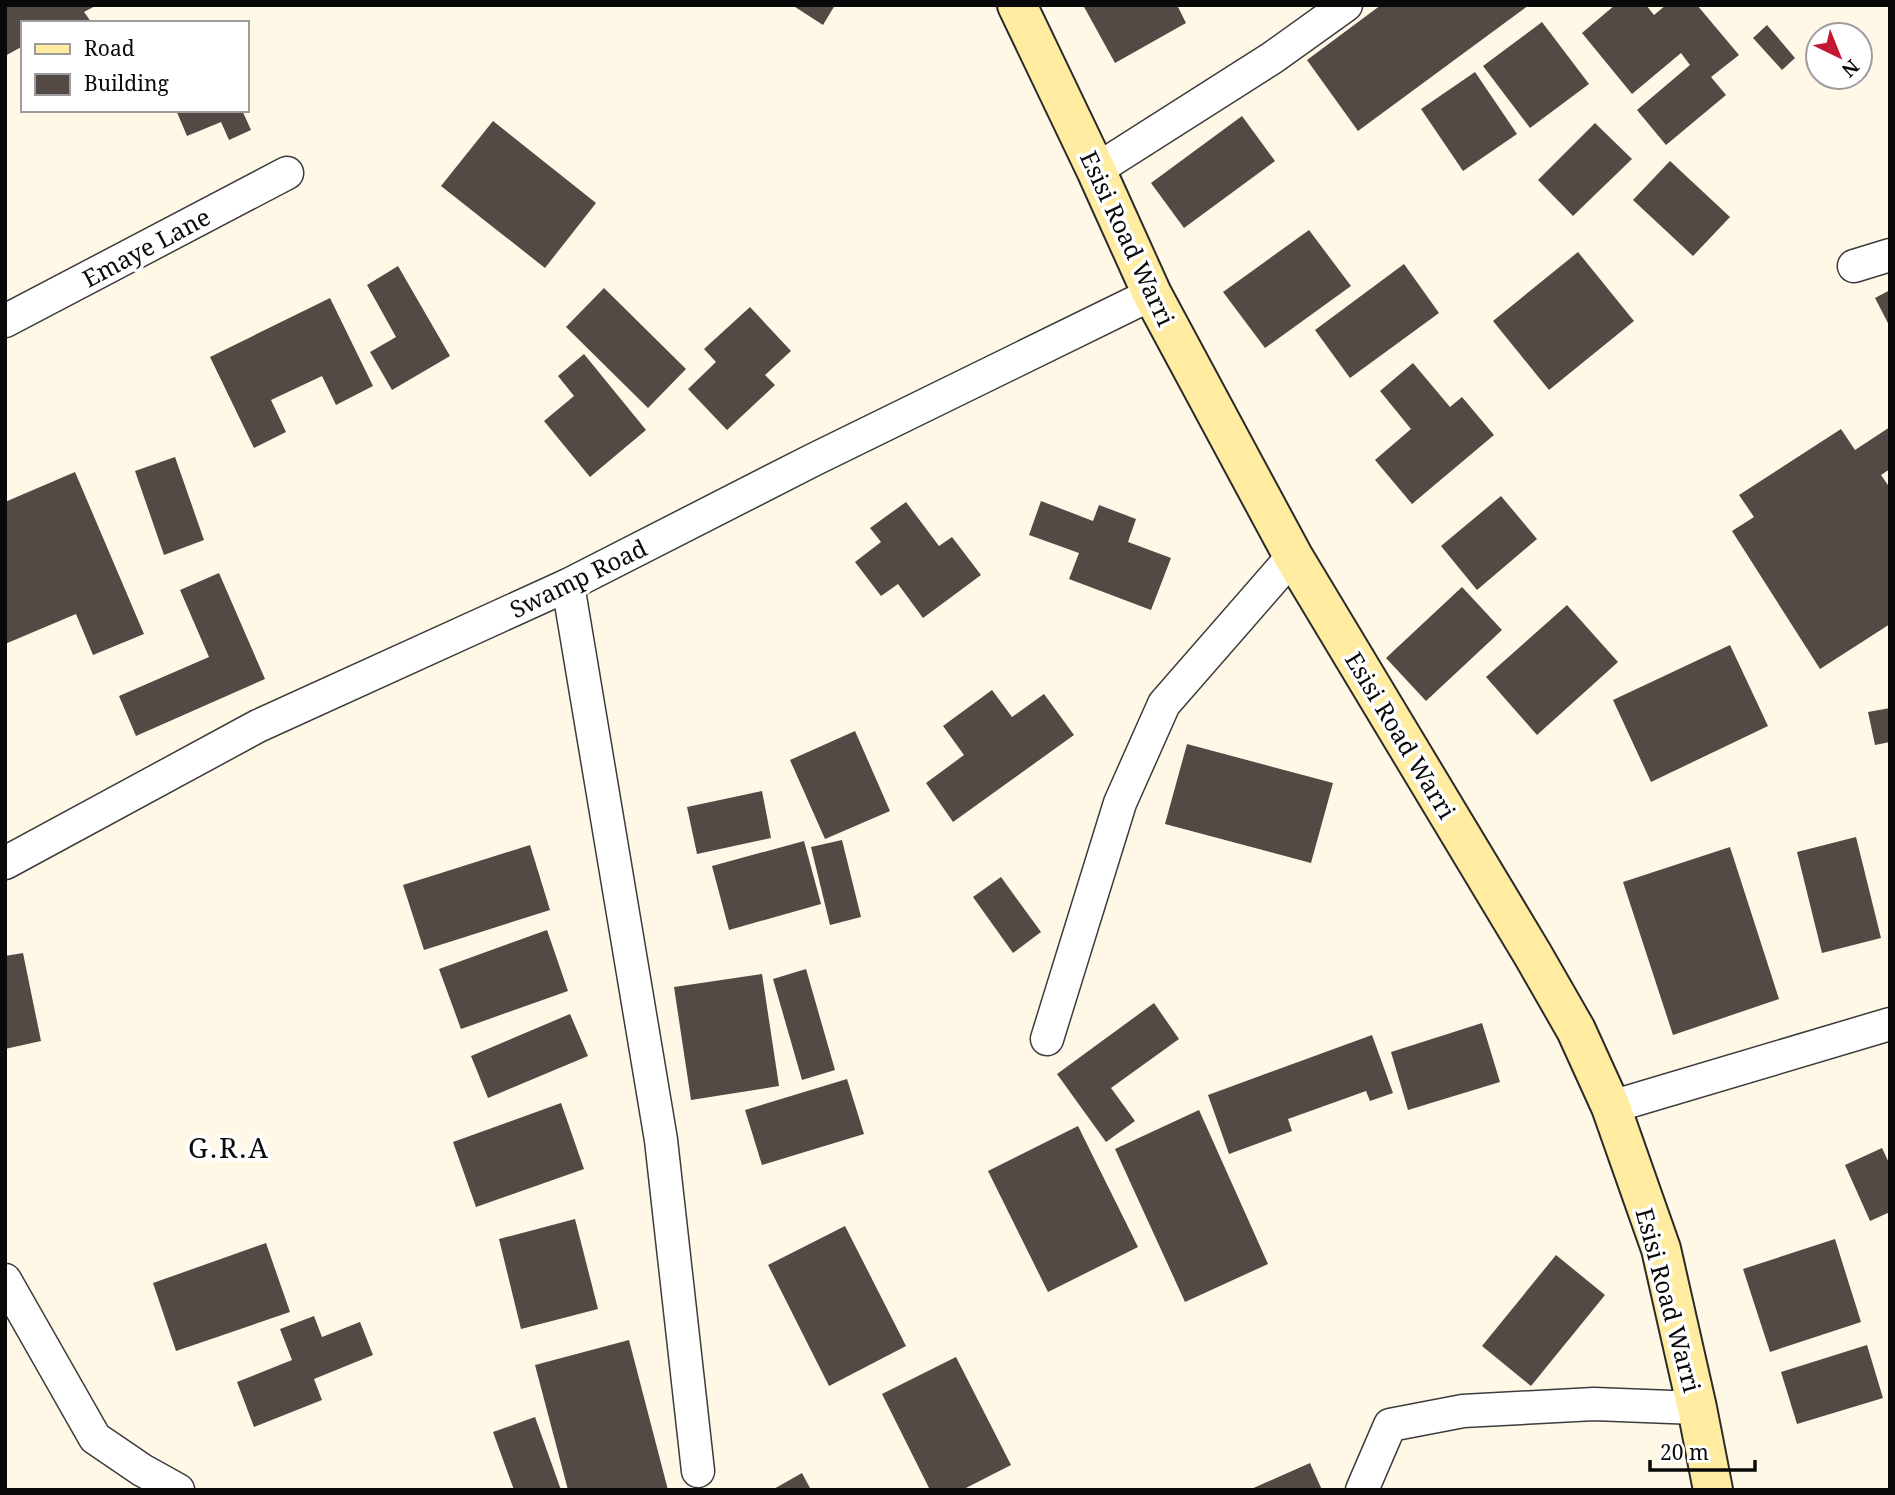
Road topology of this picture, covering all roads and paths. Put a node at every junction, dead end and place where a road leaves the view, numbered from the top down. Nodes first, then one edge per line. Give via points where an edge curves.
1 (1017, 5) edge
2 (1346, 5) edge
3 (1096, 170) junction
4 (286, 173) dead end
5 (1890, 256) edge
6 (1854, 267) dead end
7 (1152, 294) junction
8 (5, 321) edge
9 (1293, 556) junction
10 (568, 586) junction
11 (5, 863) edge
12 (1890, 1024) edge
13 (1047, 1039) dead end
14 (1611, 1107) junction
15 (5, 1280) edge
16 (1697, 1408) junction
17 (698, 1471) dead end
18 (178, 1490) edge
19 (1362, 1490) edge
20 (1713, 1490) edge

1 - 3 street, Esisi Road Warri
2 - 3 street
3 - 7 street, Esisi Road Warri
4 - 8 street, Emaye Lane
5 - 6 street
7 - 9 street, Esisi Road Warri
7 - 10 street, Swamp Road
9 - 13 street via 1164,704 1120,803
9 - 14 street, Esisi Road Warri via 1533,954 1576,1030
10 - 11 street, Swamp Road via 258,726
10 - 17 street via 661,1140
12 - 14 street
14 - 16 street, Esisi Road Warri via 1661,1249
15 - 18 street via 95,1438
16 - 19 street via 1594,1404 1463,1411 1390,1425
16 - 20 street, Esisi Road Warri

